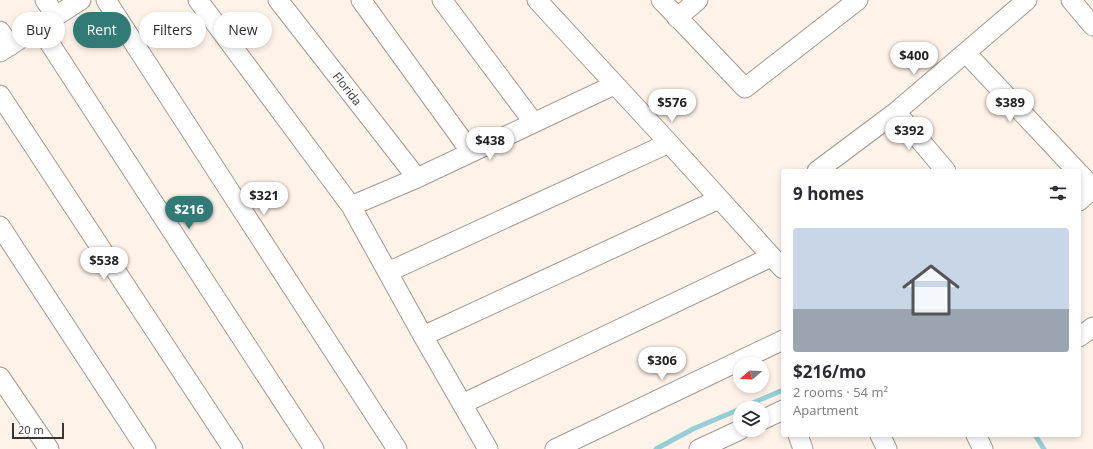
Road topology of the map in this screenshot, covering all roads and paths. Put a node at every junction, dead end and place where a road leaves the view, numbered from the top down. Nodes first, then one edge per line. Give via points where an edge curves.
1 (45, 0) edge
2 (81, 0) edge
3 (106, 0) edge
4 (198, 0) edge
5 (278, 0) edge
6 (361, 0) edge
7 (442, 0) edge
8 (537, 0) edge
9 (661, 0) edge
10 (698, 0) edge
11 (858, 0) edge
12 (1027, 0) edge
13 (1071, 0) edge
14 (53, 12) edge
15 (62, 12) edge
16 (677, 18) junction
17 (1093, 26) edge
18 (53, 48) edge
19 (966, 53) junction
20 (614, 85) junction
21 (0, 95) edge
22 (896, 112) junction
23 (534, 123) junction
24 (669, 143) junction
25 (471, 152) junction
26 (820, 169) edge
27 (944, 169) edge
28 (1075, 169) edge
29 (1081, 175) edge
30 (417, 178) junction
31 (1093, 189) edge
32 (719, 199) junction
33 (1081, 199) edge
34 (351, 206) junction
35 (0, 226) edge
36 (777, 263) edge
37 (388, 272) junction
38 (1093, 327) edge
39 (423, 336) junction
40 (1081, 336) edge
41 (781, 341) edge
42 (0, 377) edge
43 (462, 404) junction
44 (781, 411) edge
45 (769, 417) edge
46 (733, 433) edge
47 (799, 437) edge
48 (881, 437) edge
49 (977, 437) edge
50 (49, 449) edge
51 (146, 449) edge
52 (233, 449) edge
53 (314, 449) edge
54 (397, 449) edge
55 (488, 449) edge
56 (555, 449) edge
57 (700, 449) edge
58 (803, 449) edge
59 (887, 449) edge
60 (983, 449) edge

1 - 14 street
2 - 15 street
3 - 54 street
4 - 34 street
5 - 30 street, Florida
6 - 25 street
7 - 23 street
8 - 20 street
9 - 16 street
10 - 16 street
11 - 16 street via 745,88
12 - 19 street
13 - 17 street
18 - 53 street
19 - 22 street
19 - 28 street
20 - 23 street
20 - 24 street
21 - 52 street
22 - 26 street
22 - 27 street
23 - 25 street
24 - 32 street
24 - 37 street
25 - 30 street
29 - 31 street
30 - 34 street
31 - 33 street
32 - 36 street
32 - 39 street
34 - 37 street
35 - 51 street
36 - 43 street
37 - 39 street
38 - 40 street
39 - 43 street
41 - 56 street
42 - 50 street
43 - 55 street
44 - 45 street
46 - 57 street
47 - 58 street
48 - 59 street
49 - 60 street

